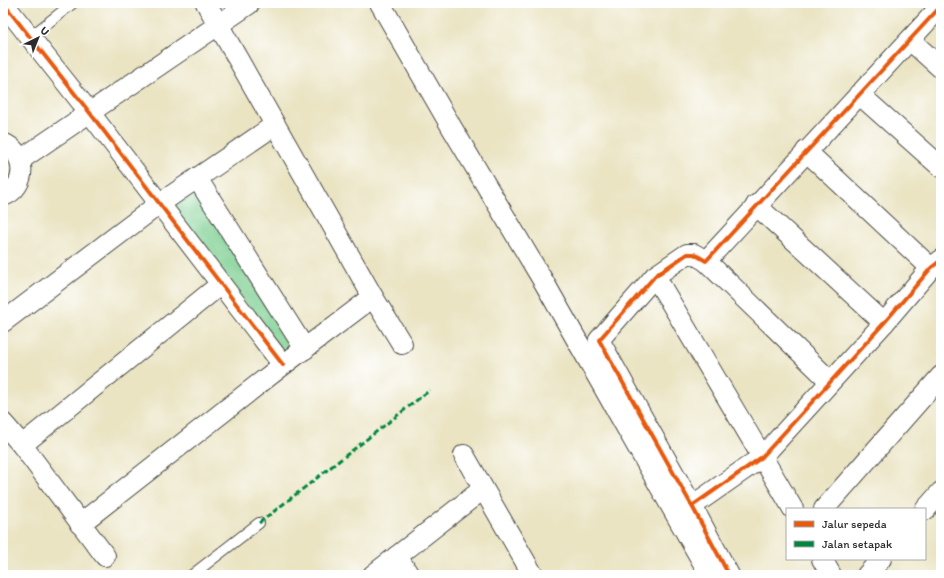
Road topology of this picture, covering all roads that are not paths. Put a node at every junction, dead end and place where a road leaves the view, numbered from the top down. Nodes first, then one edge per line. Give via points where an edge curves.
1 (3, 3) edge
2 (73, 3) edge
3 (206, 3) edge
4 (380, 3) edge
5 (249, 4) edge
6 (941, 6) edge
7 (218, 25) junction
8 (30, 37) junction
9 (910, 40) junction
10 (941, 68) edge
11 (859, 94) junction
12 (90, 114) junction
13 (275, 125) junction
14 (3, 143) edge
15 (806, 151) junction
16 (20, 160) junction
17 (941, 167) edge
18 (197, 178) junction
19 (3, 196) edge
20 (159, 204) junction
21 (756, 205) junction
22 (706, 261) junction
23 (936, 264) edge
24 (655, 276) junction
25 (221, 284) junction
26 (373, 297) junction
27 (3, 322) edge
28 (884, 323) junction
29 (402, 344) dead end
30 (305, 349) junction
31 (283, 365) junction
32 (941, 376) edge
33 (830, 381) junction
34 (3, 422) edge
35 (22, 445) junction
36 (464, 455) dead end
37 (762, 457) junction
38 (483, 489) junction
39 (941, 492) edge
40 (692, 506) junction
41 (792, 508) edge
42 (825, 508) edge
43 (926, 509) edge
44 (259, 523) dead end
45 (80, 524) junction
46 (105, 556) dead end
47 (397, 556) junction
48 (822, 560) edge
49 (880, 560) edge
50 (192, 575) edge
51 (373, 575) edge
52 (409, 575) edge
53 (533, 575) edge
54 (710, 575) edge
55 (730, 575) edge
56 (830, 575) edge
57 (867, 575) edge

1 - 8 street
2 - 8 lane
3 - 7 street
4 - 54 street via 545,284
5 - 7 street
6 - 9 street
7 - 12 street
7 - 13 street
8 - 12 street
9 - 10 street
9 - 11 street
11 - 15 street
11 - 17 street
12 - 16 street
12 - 20 street
13 - 18 street
13 - 26 street
14 - 16 street via 8,144
15 - 21 street
15 - 23 street
16 - 19 street via 22,170 16,188
18 - 20 street
18 - 30 street
20 - 25 street
20 - 27 street
21 - 22 street
21 - 28 street
22 - 24 street via 694,254 687,254
22 - 33 street
23 - 28 street
24 - 37 street
24 - 40 street via 599,340
25 - 31 street
25 - 35 street
26 - 29 street
26 - 30 street
28 - 33 street
30 - 31 street
31 - 45 street
32 - 42 street
33 - 37 street
34 - 35 street
35 - 45 street
36 - 38 street
37 - 40 street
37 - 41 street
38 - 47 street
38 - 53 street
39 - 43 street
40 - 55 street
44 - 50 lane
45 - 46 street
47 - 51 street
47 - 52 street
48 - 56 street
49 - 57 street

